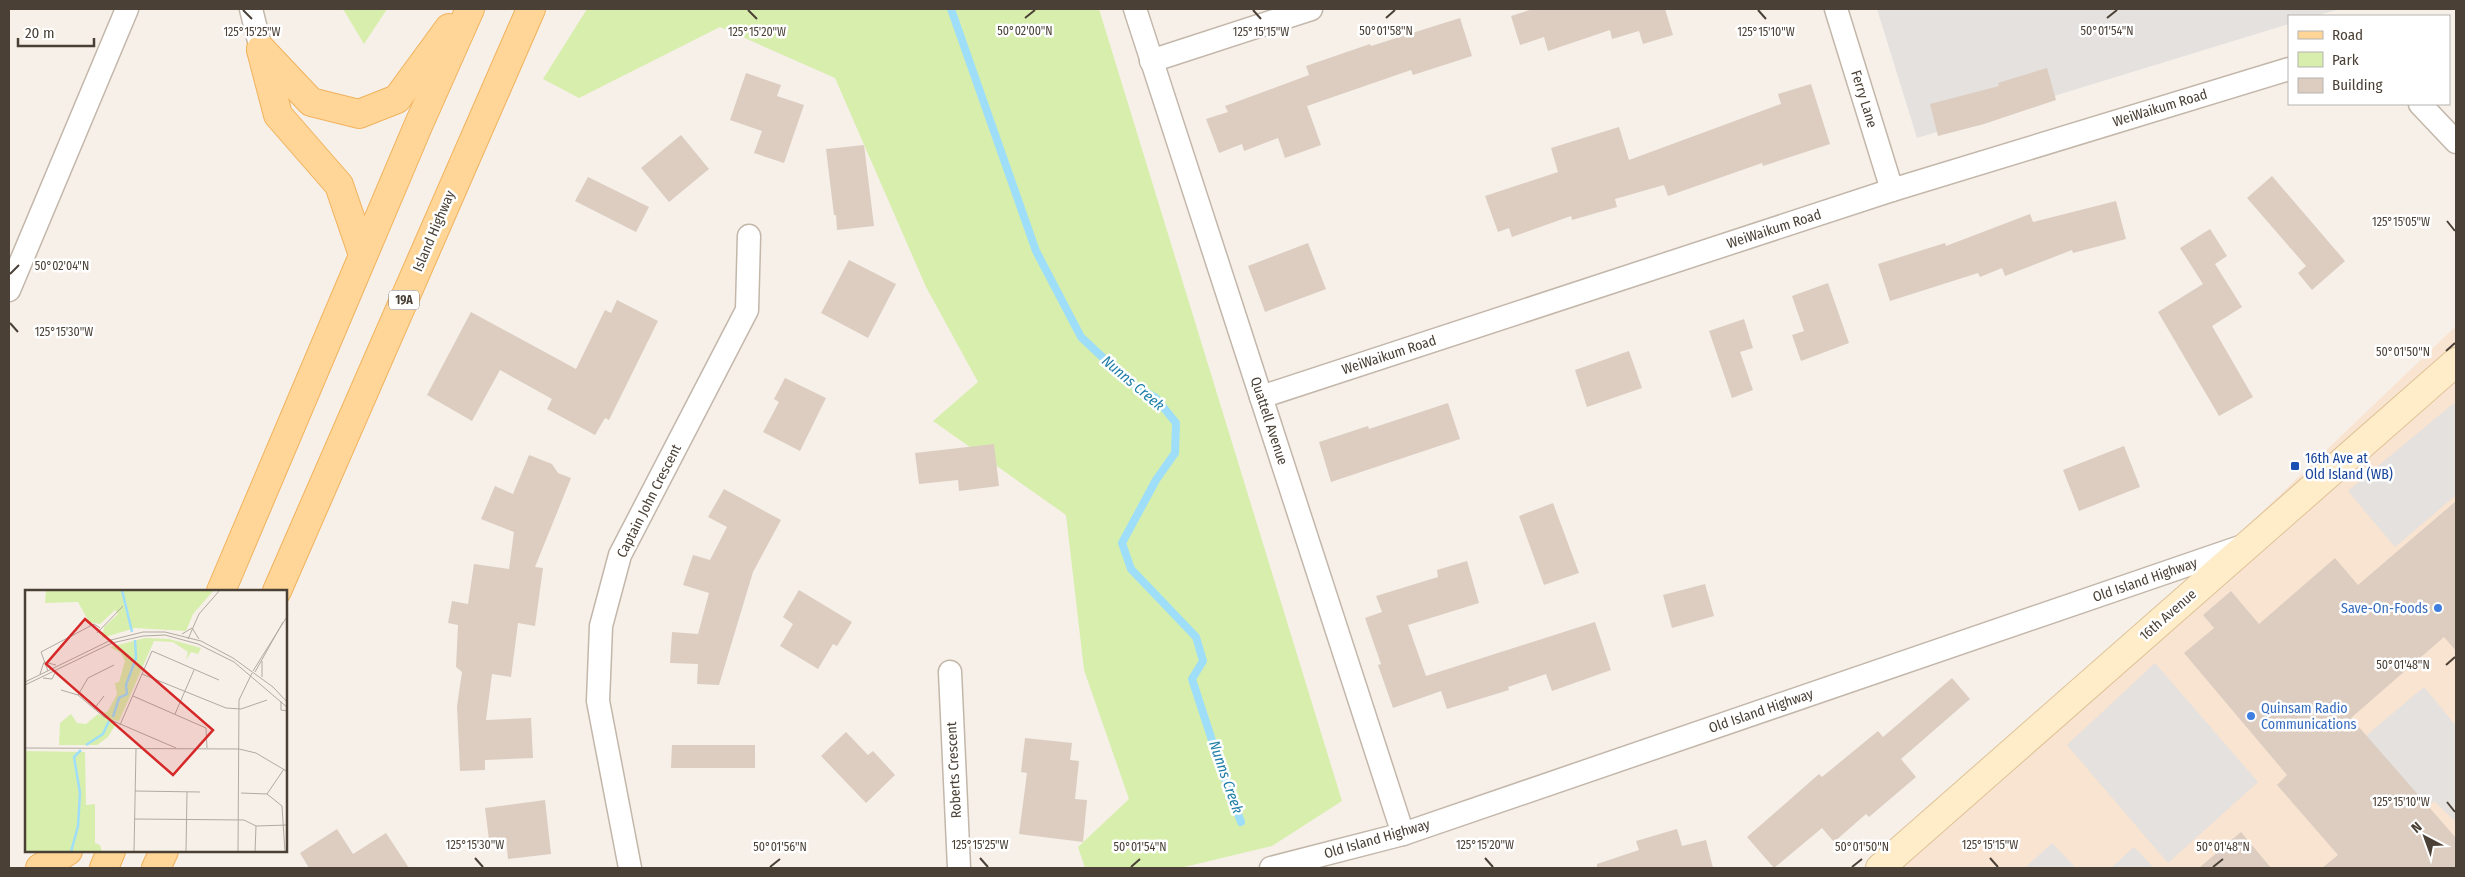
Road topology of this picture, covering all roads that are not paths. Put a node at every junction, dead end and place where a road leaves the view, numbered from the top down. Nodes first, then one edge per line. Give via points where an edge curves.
1 (127, 9) edge
2 (251, 9) edge
3 (463, 9) edge
4 (470, 9) edge
5 (531, 9) edge
6 (1134, 9) edge
7 (1311, 9) edge
8 (1836, 9) edge
9 (261, 49) junction
10 (1151, 61) junction
11 (2288, 69) edge
12 (2421, 105) edge
13 (2456, 142) edge
14 (1892, 190) junction
15 (749, 236) dead end
16 (363, 254) junction
17 (9, 290) edge
18 (2456, 362) edge
19 (1261, 397) junction
20 (2249, 544) junction
21 (221, 590) edge
22 (277, 590) edge
23 (950, 672) dead end
24 (1403, 834) junction
25 (66, 852) edge
26 (111, 852) edge
27 (164, 852) edge
28 (171, 852) edge
29 (40, 868) edge
30 (104, 868) edge
31 (156, 868) edge
32 (168, 868) edge
33 (630, 868) edge
34 (959, 868) edge
35 (1271, 868) edge
36 (1880, 868) edge

1 - 17 street
2 - 9 street
3 - 9 main road via 397,99 359,114 311,102
4 - 16 main road
5 - 22 main road, Island Highway / 19A
6 - 10 street, Quattell Avenue
7 - 10 street
8 - 14 street, Ferry Lane
9 - 16 main road via 278,114 338,185
10 - 19 street, Quattell Avenue
11 - 14 street, WeiWaikum Road
12 - 13 street
14 - 19 street, WeiWaikum Road
15 - 33 street, Captain John Crescent via 748,310 620,555 601,626 598,702
16 - 21 main road
18 - 20 street, 16th Avenue
19 - 24 street, Quattell Avenue
20 - 24 street, Old Island Highway
20 - 36 street, 16th Avenue
23 - 34 street, Roberts Crescent
24 - 35 street, Old Island Highway
25 - 29 main road
26 - 30 main road
27 - 31 main road
28 - 32 main road

